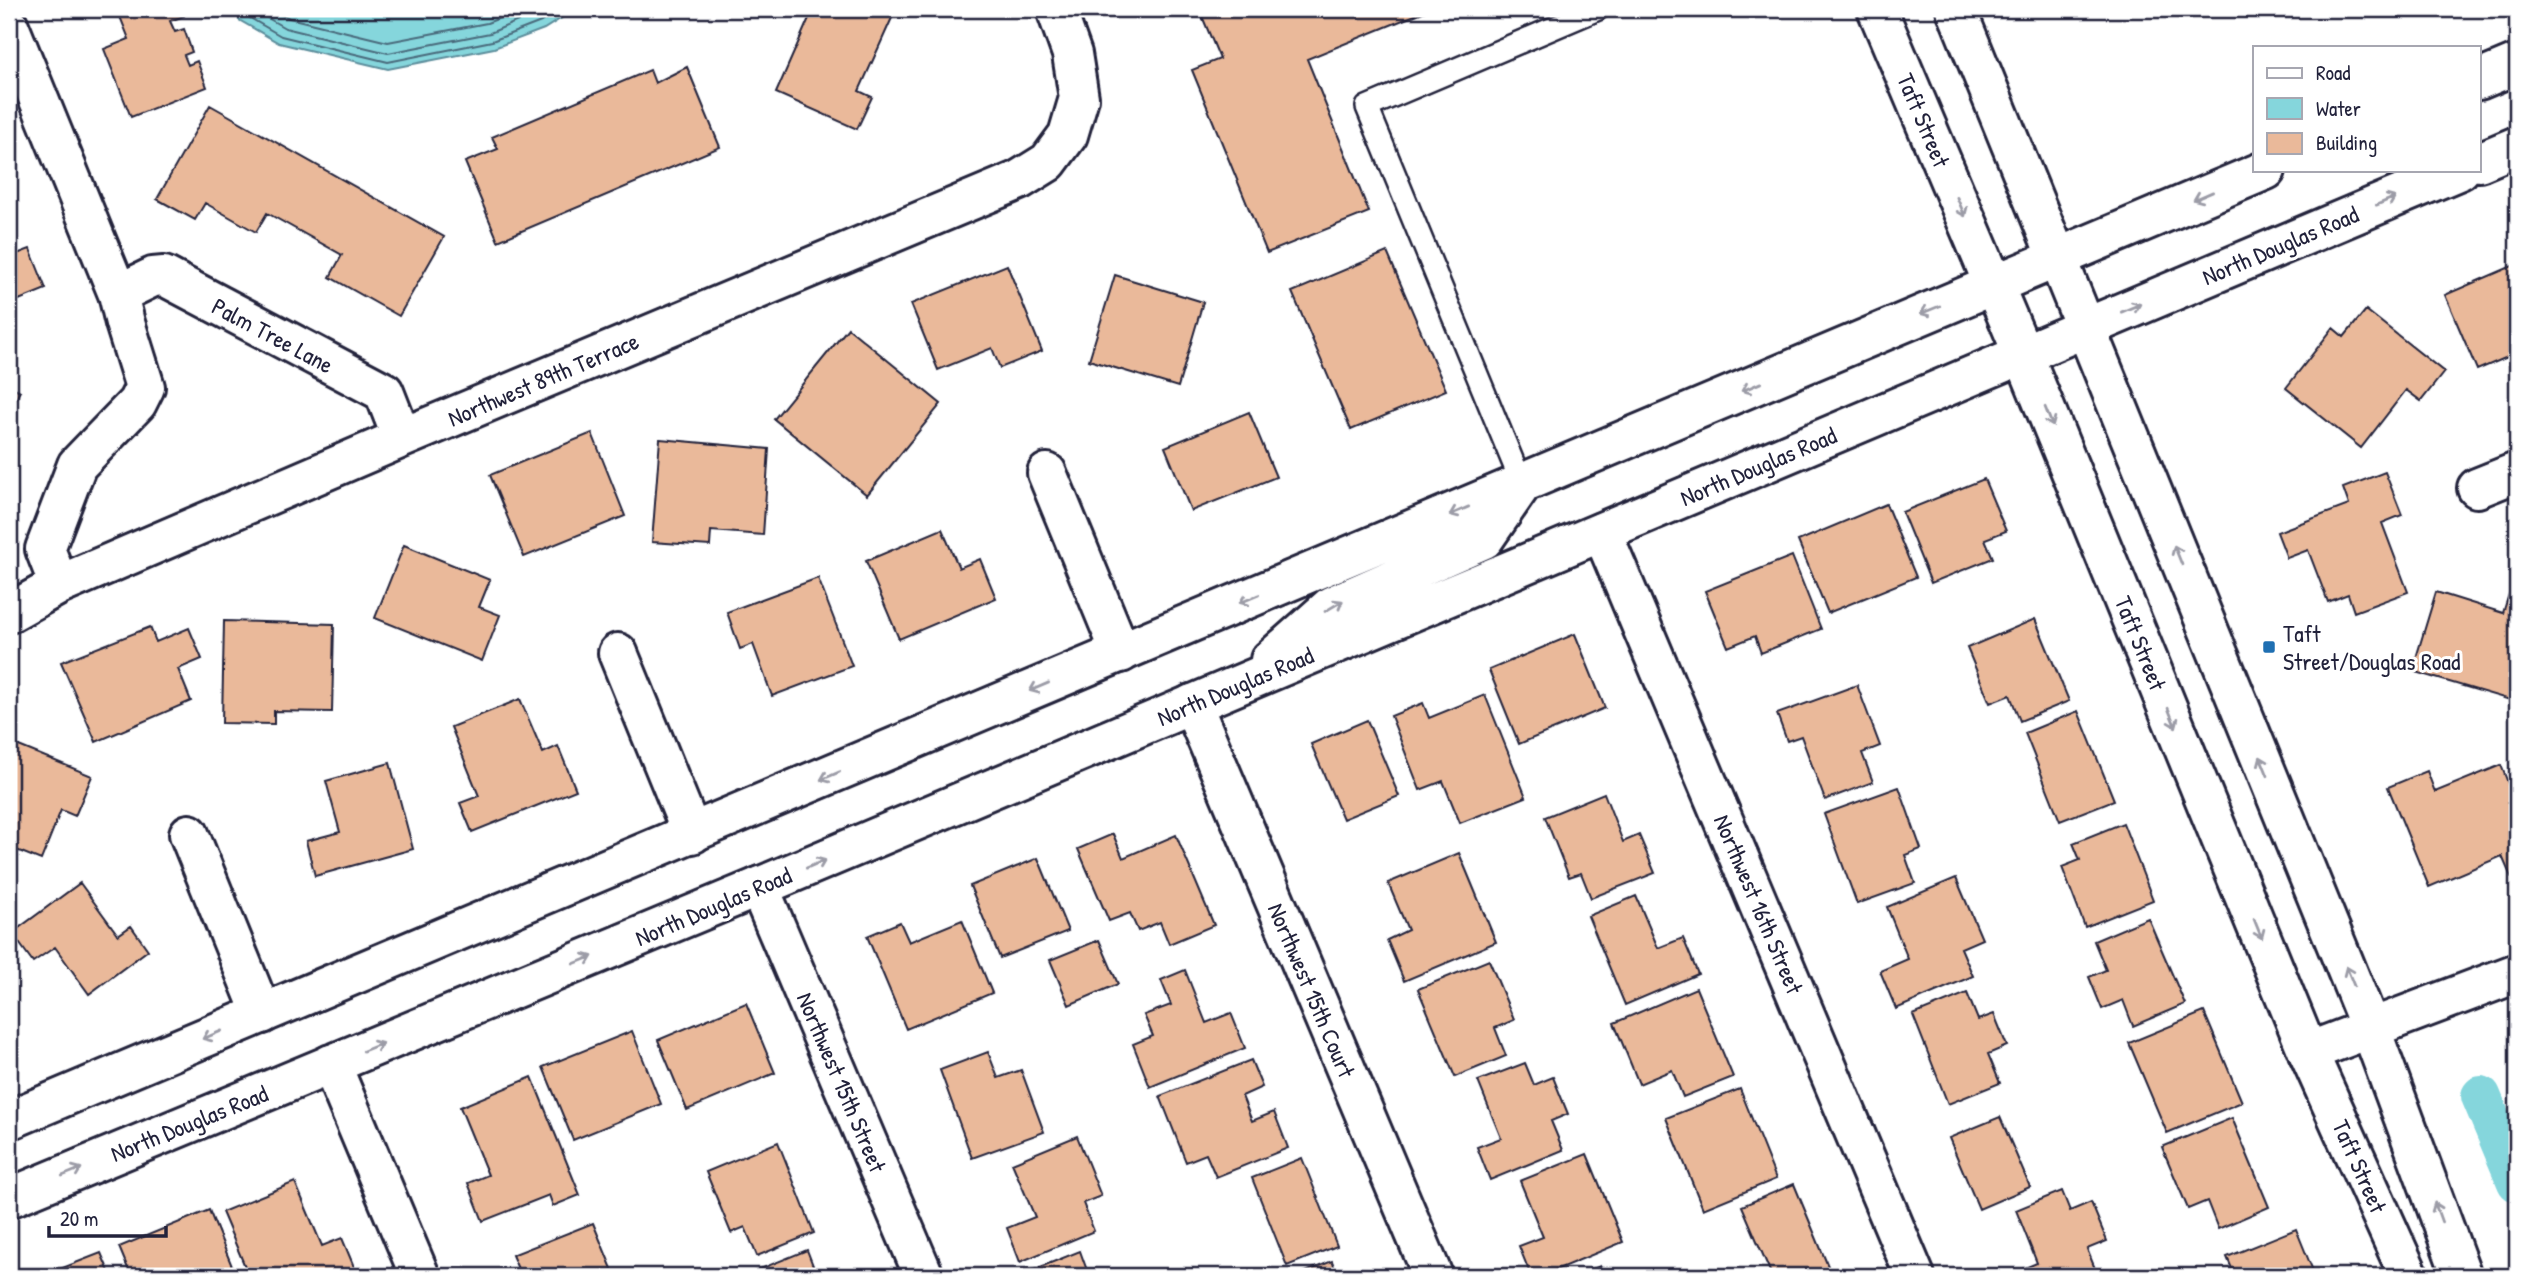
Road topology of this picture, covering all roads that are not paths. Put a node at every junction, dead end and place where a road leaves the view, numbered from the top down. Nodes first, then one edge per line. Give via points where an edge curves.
1 (1056, 9) edge
2 (1598, 9) edge
3 (1877, 9) edge
4 (1956, 9) edge
5 (9, 26) edge
6 (2517, 64) edge
7 (2480, 80) edge
8 (2517, 146) edge
9 (2480, 162) edge
10 (2261, 172) edge
11 (2455, 172) edge
12 (2057, 257) junction
13 (1993, 284) junction
14 (118, 294) junction
15 (2085, 327) junction
16 (2023, 354) junction
17 (402, 438) junction
18 (2517, 472) edge
19 (1047, 473) dead end
20 (1522, 485) junction
21 (2477, 488) dead end
22 (1602, 532) junction
23 (60, 585) junction
24 (9, 613) edge
25 (618, 653) dead end
26 (1121, 653) junction
27 (1244, 682) junction
28 (1192, 704) junction
29 (189, 834) dead end
30 (692, 834) junction
31 (760, 887) junction
32 (2517, 973) edge
33 (262, 1014) junction
34 (2370, 1027) junction
35 (2308, 1052) junction
36 (331, 1065) junction
37 (9, 1119) edge
38 (9, 1198) edge
39 (420, 1276) edge
40 (924, 1276) edge
41 (1433, 1276) edge
42 (1915, 1276) edge
43 (2409, 1276) edge
44 (2462, 1276) edge

1 - 17 street, Northwest 89th Terrace via 1072,54 1079,98 1068,135 1048,162 1018,180
2 - 20 lane via 1367,107
3 -> 13 street, Taft Street
4 - 12 street
5 - 14 street
6 - 7 street
8 - 9 street
10 -> 12 street
15 -> 11 street, North Douglas Road
12 - 13 street
12 - 15 street
13 - 16 street, Taft Street
13 -> 20 street
14 - 17 street, Palm Tree Lane via 164,276 384,392
14 - 23 street via 145,387 137,402 77,465 45,549
15 - 16 street, North Douglas Road
34 -> 15 street
16 - 22 street, North Douglas Road
16 -> 35 street, Taft Street
17 - 23 street, Northwest 89th Terrace
18 - 21 street
19 - 26 street
20 -> 26 street
27 -> 20 street via 1331,606 1484,539
22 - 27 street, North Douglas Road
22 - 42 street, Northwest 16th Street
23 - 24 street, Northwest 89th Terrace
25 - 30 street
26 -> 30 street
27 - 28 street, North Douglas Road
31 -> 28 street, North Douglas Road
28 - 41 street, Northwest 15th Court
29 - 33 street
30 - 33 street
36 -> 31 street, North Douglas Road
31 - 40 street, Northwest 15th Street
32 - 34 street
33 -> 37 street
34 - 35 street
44 -> 34 street
35 - 43 street, Taft Street
38 -> 36 street, North Douglas Road
36 - 39 street

